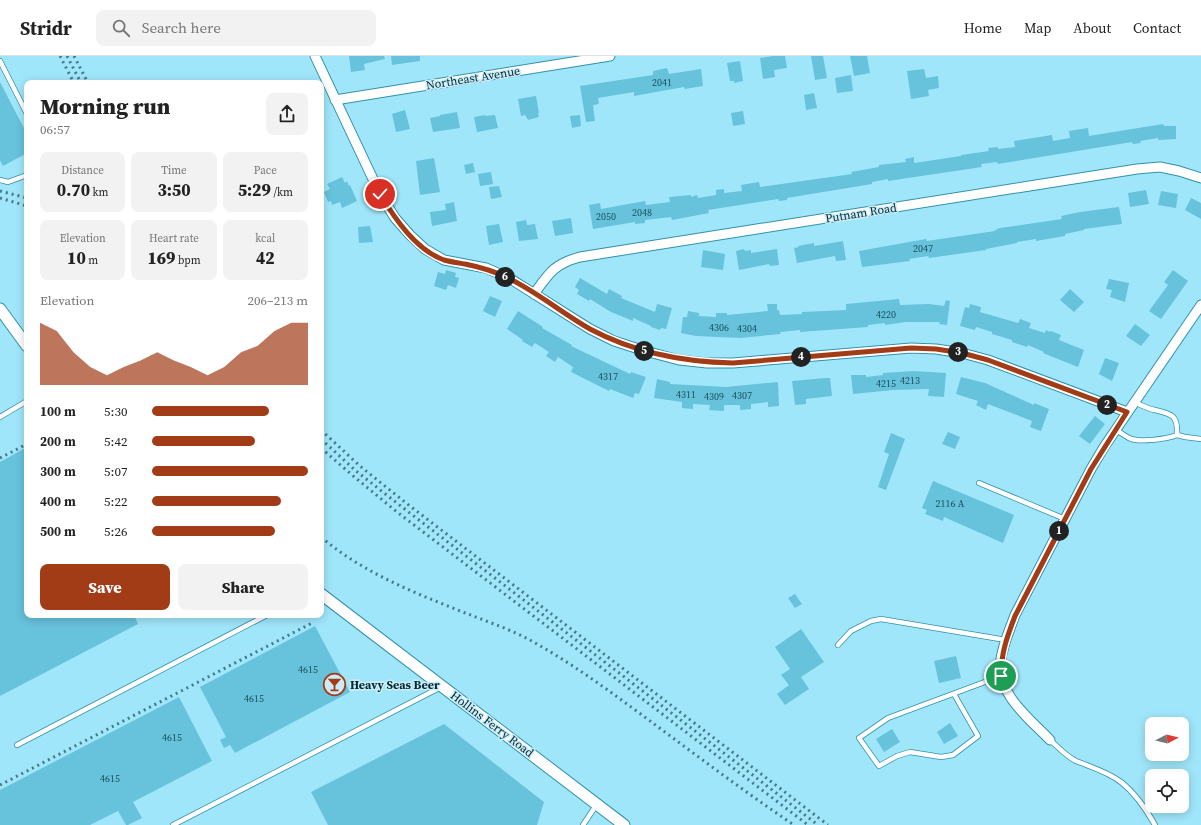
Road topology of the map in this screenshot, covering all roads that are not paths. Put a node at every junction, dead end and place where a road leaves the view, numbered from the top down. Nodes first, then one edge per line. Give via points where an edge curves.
1 (315, 56) edge
2 (610, 56) edge
3 (0, 61) edge
4 (335, 100) junction
5 (24, 108) edge
6 (24, 176) edge
7 (1201, 178) edge
8 (0, 180) edge
9 (534, 294) junction
10 (1201, 305) edge
11 (0, 309) edge
12 (24, 342) edge
13 (1134, 402) junction
14 (24, 403) edge
15 (1127, 412) junction
16 (0, 417) edge
17 (1116, 430) junction
18 (1177, 435) junction
19 (1201, 439) edge
20 (979, 483) dead end
21 (1065, 519) junction
22 (324, 596) edge
23 (261, 618) edge
24 (1006, 640) junction
25 (838, 646) dead end
26 (1001, 676) junction
27 (443, 686) junction
28 (954, 694) junction
29 (1050, 740) joint
30 (17, 745) dead end
31 (597, 804) junction
32 (174, 825) edge
33 (583, 825) edge
34 (624, 825) edge
35 (1156, 825) edge

1 - 4 street
2 - 4 street, Northeast Avenue
3 - 5 lane
4 - 9 street via 380,194 394,218 410,235 425,249 444,260 486,268 509,278
6 - 8 lane via 8,182
7 - 9 street, Putnam Road via 1160,167 1137,169 580,257 558,266 548,274
9 - 15 street via 614,341 679,360 733,363 911,348 936,349 988,360
10 - 13 street
11 - 12 street
13 - 15 street
13 - 18 lane via 1172,415 1176,420
14 - 16 lane
15 - 17 street
17 - 18 lane via 1134,440
17 - 21 street via 1091,469
18 - 19 lane
20 - 21 lane
21 - 24 street via 1015,616
22 - 27 street, Hollins Ferry Road
23 - 30 lane
24 - 25 lane via 882,619 851,631
24 - 26 street via 1001,659
26 - 28 lane
26 - 29 street via 1013,701
27 - 31 street, Hollins Ferry Road
27 - 32 lane
28 - 28 lane via 888,718 860,738 879,766 910,752 941,757 953,755 978,736
29 - 35 lane via 1065,754 1121,782 1141,802
31 - 33 lane
31 - 34 street, Hollins Ferry Road

